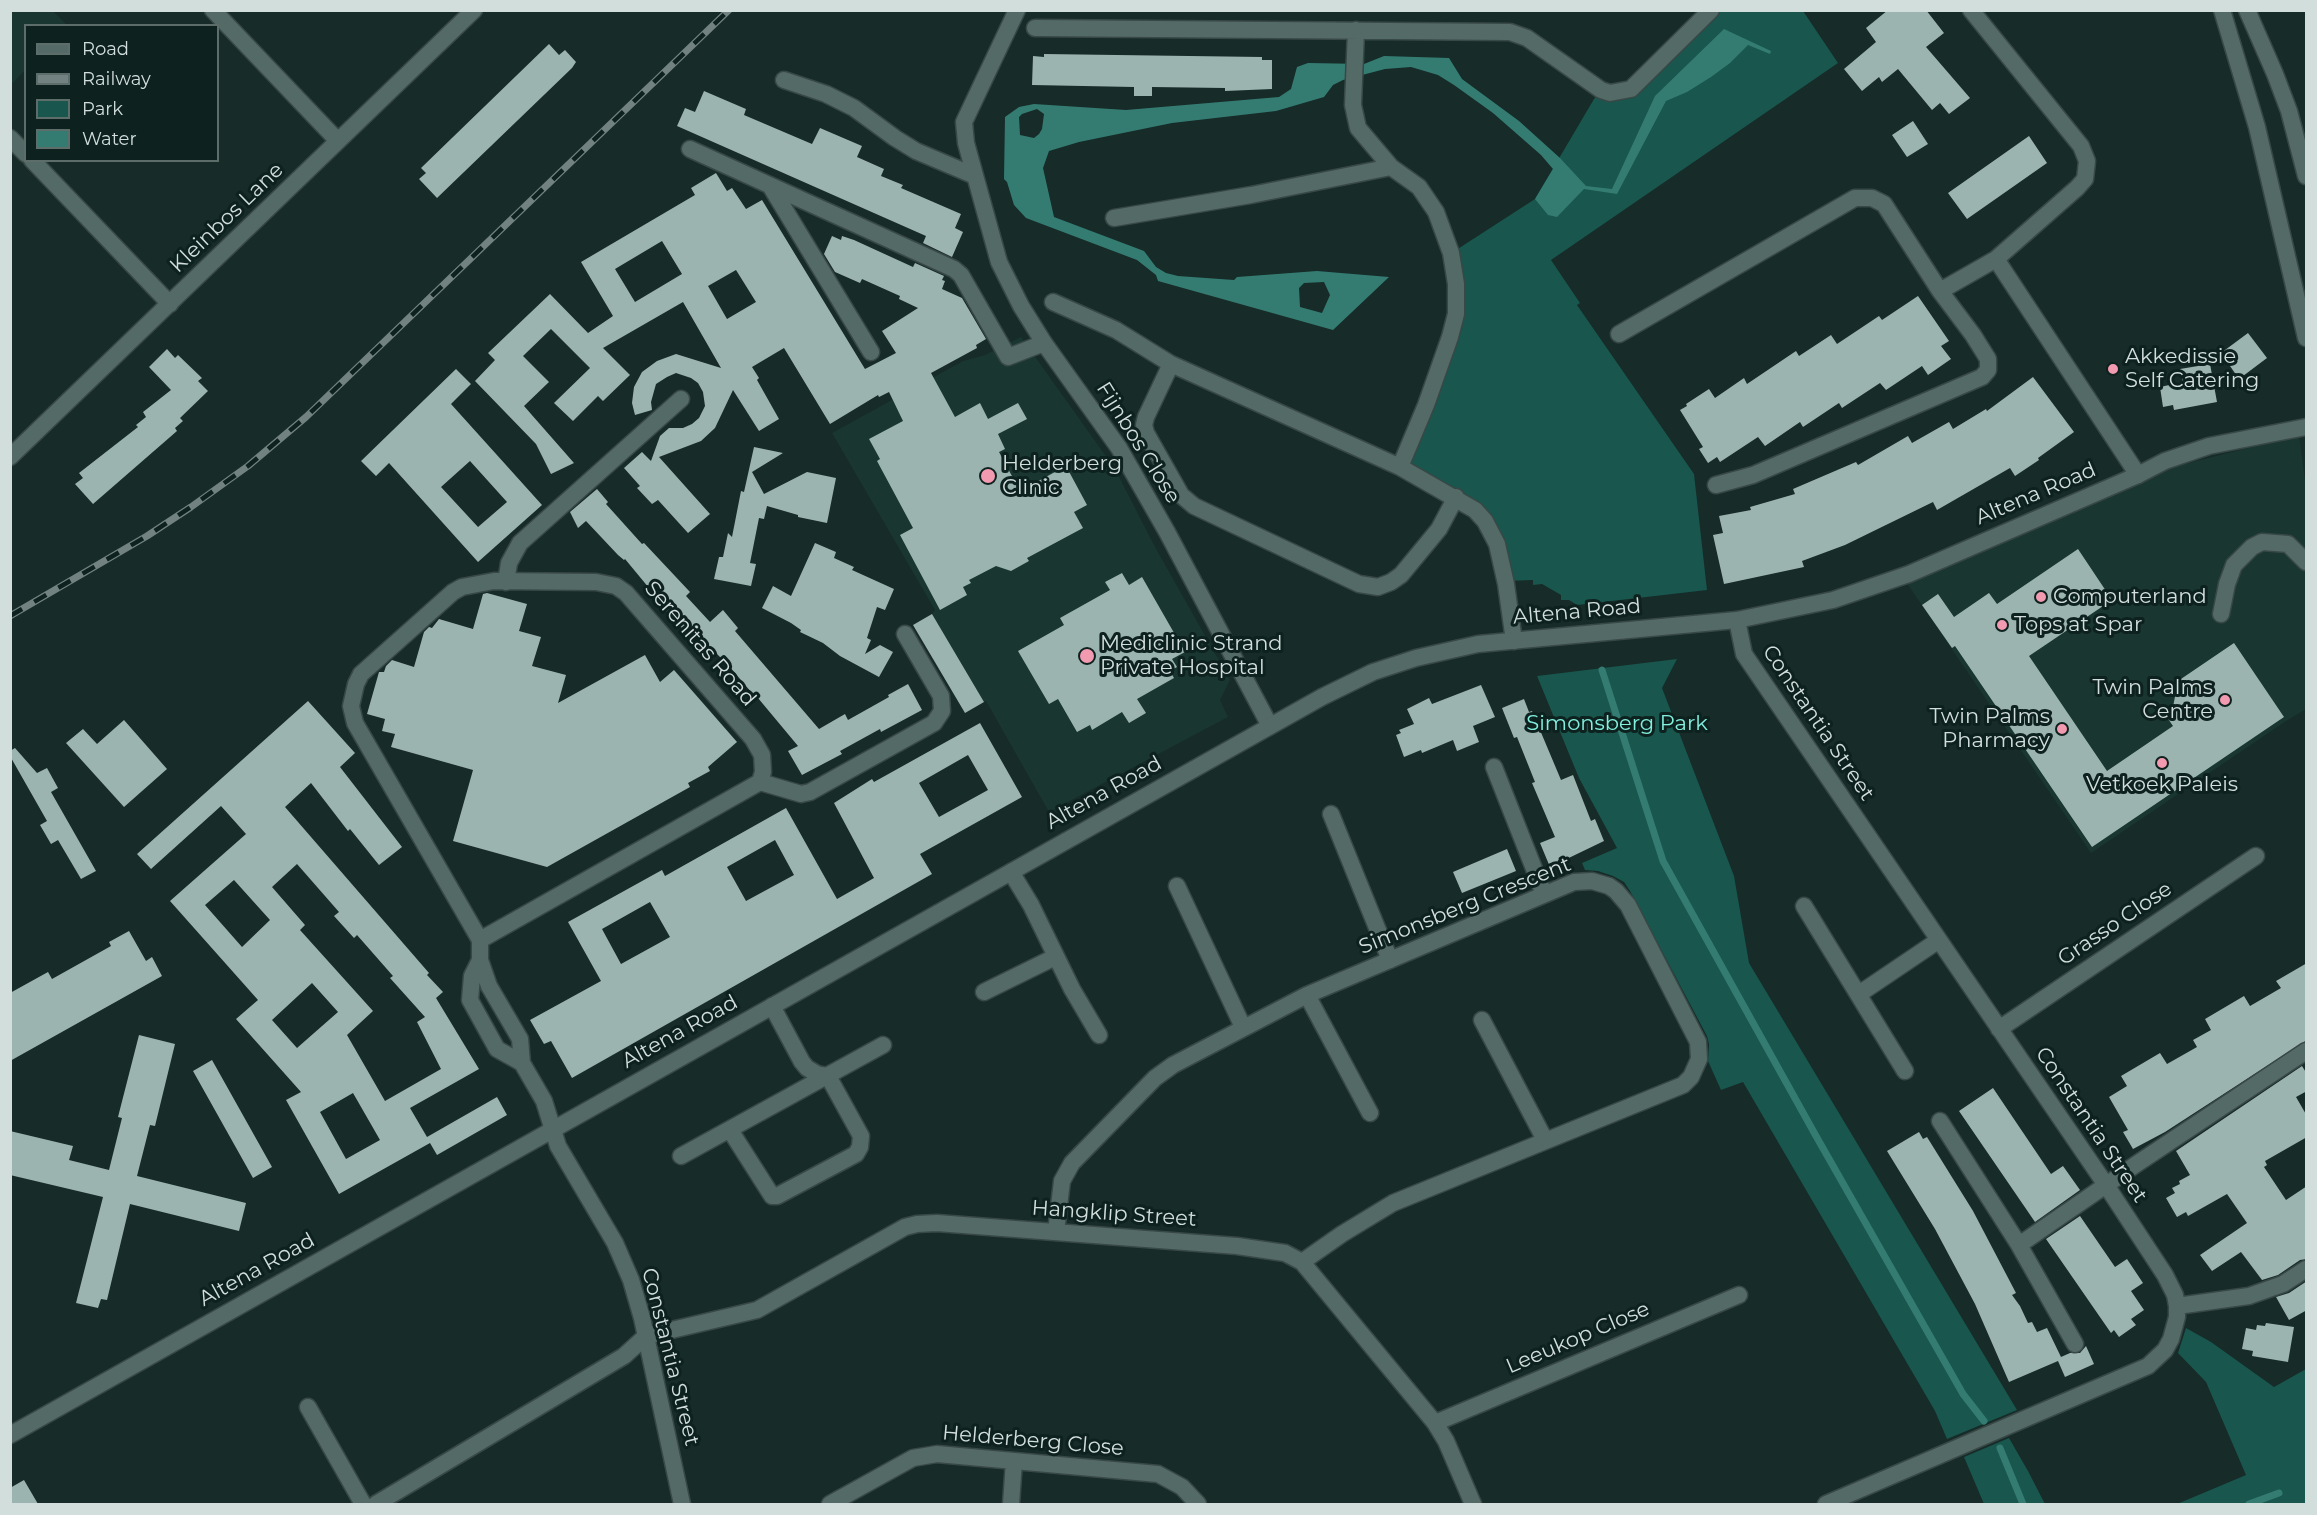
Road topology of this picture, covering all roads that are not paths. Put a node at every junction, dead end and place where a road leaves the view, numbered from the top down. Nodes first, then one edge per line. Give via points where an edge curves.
1 (213, 10) edge
2 (474, 10) edge
3 (1017, 10) edge
4 (1711, 10) edge
5 (1971, 10) edge
6 (2222, 10) edge
7 (2247, 10) edge
8 (1035, 28) dead end
9 (1356, 30) junction
10 (784, 80) dead end
11 (10, 138) edge
12 (338, 141) junction
13 (690, 149) dead end
14 (24, 152) edge
15 (34, 162) edge
16 (1391, 167) junction
17 (2307, 176) edge
18 (976, 179) junction
19 (771, 187) junction
20 (1114, 218) dead end
21 (1996, 259) junction
22 (1940, 291) junction
23 (1053, 302) dead end
24 (170, 304) junction
25 (1619, 334) dead end
26 (2307, 338) edge
27 (1044, 343) junction
28 (871, 352) dead end
29 (1171, 364) junction
30 (681, 399) dead end
31 (2307, 427) edge
32 (10, 457) edge
33 (1400, 467) junction
34 (2138, 474) junction
35 (1716, 485) dead end
36 (1456, 497) junction
37 (2307, 562) edge
38 (506, 582) junction
39 (2221, 614) dead end
40 (1737, 620) junction
41 (904, 634) dead end
42 (1514, 640) junction
43 (1270, 726) junction
44 (1494, 767) dead end
45 (760, 782) junction
46 (1331, 814) dead end
47 (2256, 856) dead end
48 (1011, 872) junction
49 (1177, 886) dead end
50 (1544, 894) junction
51 (1804, 906) dead end
52 (480, 940) junction
53 (1939, 940) junction
54 (1055, 957) junction
55 (480, 960) junction
56 (1390, 960) junction
57 (984, 992) dead end
58 (1307, 994) junction
59 (1858, 994) junction
60 (772, 1006) junction
61 (1482, 1020) dead end
62 (1243, 1027) junction
63 (1999, 1029) junction
64 (1099, 1035) dead end
65 (883, 1046) dead end
66 (2307, 1051) edge
67 (522, 1063) junction
68 (1905, 1071) dead end
69 (828, 1076) junction
70 (1370, 1113) dead end
71 (1940, 1121) dead end
72 (553, 1129) junction
73 (730, 1130) junction
74 (1545, 1140) junction
75 (681, 1156) dead end
76 (2106, 1185) junction
77 (1056, 1232) junction
78 (2019, 1245) junction
79 (1302, 1262) junction
80 (2307, 1269) edge
81 (1739, 1295) dead end
82 (2177, 1306) junction
83 (646, 1336) junction
84 (2074, 1344) dead end
85 (308, 1407) dead end
86 (1435, 1423) junction
87 (10, 1435) edge
88 (1014, 1461) junction
89 (363, 1504) edge
90 (375, 1504) edge
91 (682, 1504) edge
92 (830, 1504) edge
93 (1011, 1504) edge
94 (1198, 1504) edge
95 (1473, 1504) edge
96 (1826, 1504) edge

1 - 12 street
2 - 12 street, Kleinbos Lane
3 - 18 street, Fijnbos Close via 964,122
4 - 9 street via 1631,89 1610,93 1519,34
5 - 21 street via 2081,146 2087,161 2085,179 2077,188
6 - 26 street via 2257,127
7 - 17 street via 2289,111
8 - 9 street
9 - 16 street via 1354,117 1358,128
10 - 18 street via 854,108 916,151
11 - 14 street
12 - 24 street, Kleinbos Lane
13 - 19 street
15 - 24 street
16 - 20 street
16 - 33 street via 1419,187 1436,212 1451,253 1458,302 1450,337
18 - 27 street, Fijnbos Close via 1006,279
19 - 27 street via 954,269 1008,357
19 - 28 street
21 - 22 street
21 - 34 street
22 - 25 street via 1884,204 1872,198 1855,198
22 - 35 street via 1988,359 1988,370 1982,377 1753,474
23 - 29 street via 1116,330
24 - 32 street, Kleinbos Lane
27 - 43 street, Fijnbos Close via 1119,448
29 - 33 street
29 - 36 street via 1144,425 1181,495 1194,506 1359,584 1378,587 1401,574 1438,529
30 - 38 street via 520,543 509,563
31 - 34 street, Altena Road via 2209,446 2165,460
33 - 36 street
34 - 40 street, Altena Road via 1886,583 1820,604
36 - 42 street via 1485,521 1497,544
37 - 39 street via 2288,544 2262,542 2252,547 2230,573
38 - 45 street, Serenitas Road via 596,582 616,586 626,593 753,739 762,755
38 - 52 street, Serenitas Road via 483,582 453,592 361,674 351,706 359,731
40 - 42 street, Altena Road
40 - 53 street, Constantia Street via 1744,654
41 - 45 street via 941,696 942,711 934,723 810,792 801,794
42 - 43 street, Altena Road via 1466,646 1395,665 1322,696
43 - 48 street, Altena Road
44 - 50 street
45 - 52 street
46 - 56 street
47 - 63 street, Grasso Close
48 - 54 street
48 - 60 street, Altena Road
49 - 62 street
50 - 56 street, Simonsberg Crescent
50 - 74 street, Simonsberg Crescent via 1583,880 1600,882 1616,891 1628,904 1700,1050 1696,1067 1683,1085
51 - 59 street
52 - 55 street
53 - 59 street
53 - 63 street, Constantia Street
54 - 57 street
54 - 64 street
55 - 67 street via 489,986 520,1039
55 - 67 street via 472,976 470,1000 497,1049
56 - 58 street, Simonsberg Crescent
58 - 62 street, Simonsberg Crescent
58 - 70 street
59 - 68 street
60 - 69 street via 802,1062 817,1074
60 - 72 street, Altena Road
61 - 74 street
62 - 77 street, Simonsberg Crescent via 1155,1078 1072,1163 1062,1181
63 - 76 street, Constantia Street
65 - 69 street
66 - 76 street
67 - 72 street via 544,1101
69 - 73 street
69 - 73 street via 861,1136 856,1154 772,1196
71 - 78 street
72 - 83 street, Constantia Street via 558,1146 624,1263
72 - 87 street, Altena Road
73 - 75 street
74 - 79 street, Simonsberg Crescent via 1394,1203
76 - 78 street
76 - 82 street, Constantia Street via 2171,1285
77 - 79 street, Hangklip Street via 1237,1246 1285,1253
77 - 83 street, Hangklip Street via 937,1223 911,1226 758,1310
78 - 84 street
79 - 86 street, Hangklip Street
80 - 82 street via 2283,1284 2249,1296
81 - 86 street, Leeukop Close
82 - 96 street, Constantia Street via 2171,1339 2148,1366
83 - 90 street via 624,1356
83 - 91 street, Constantia Street
85 - 89 street
86 - 95 street, Hangklip Street
88 - 92 street, Helderberg Close via 926,1455 913,1458
88 - 93 street
88 - 94 street, Helderberg Close via 1158,1474 1182,1487

